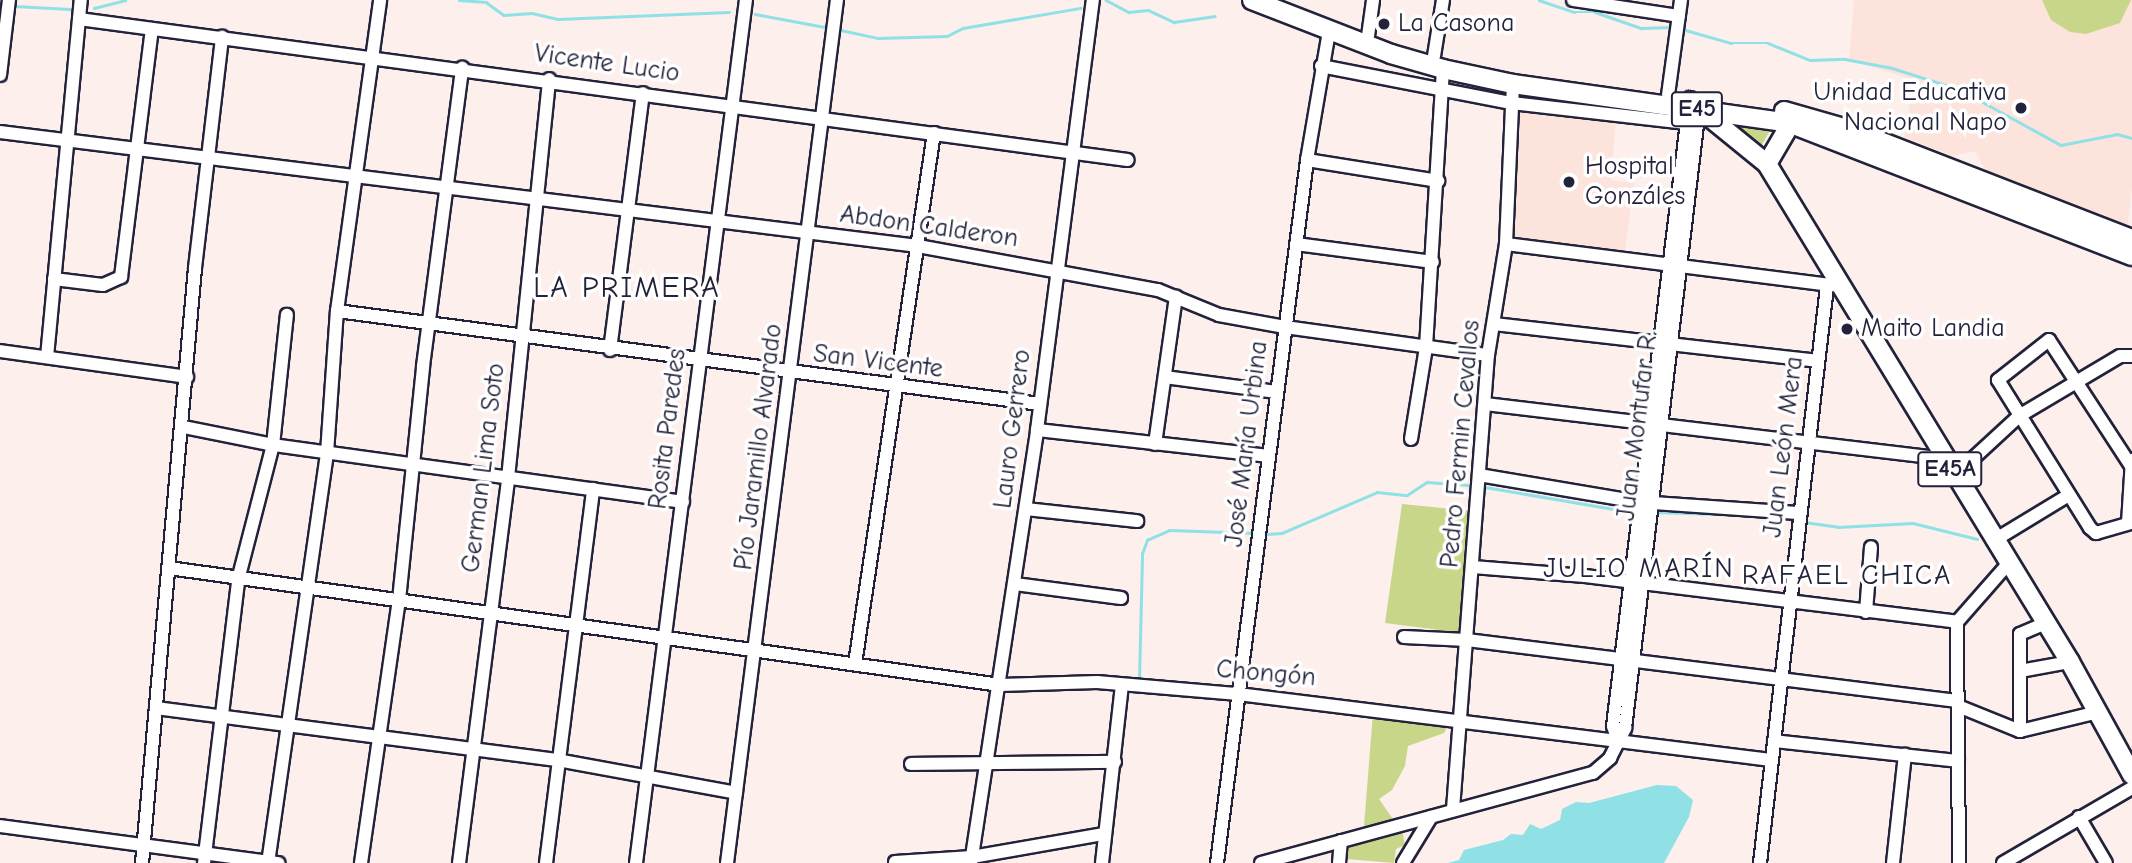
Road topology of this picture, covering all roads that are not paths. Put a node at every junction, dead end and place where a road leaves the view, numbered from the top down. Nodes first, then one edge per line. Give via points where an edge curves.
1 (9, 0) edge
2 (81, 0) edge
3 (380, 0) edge
4 (746, 0) edge
5 (837, 0) edge
6 (1093, 0) edge
7 (1252, 0) edge
8 (1279, 0) edge
9 (1373, 0) edge
10 (1443, 0) edge
11 (1573, 0) edge
12 (1681, 0) edge
13 (1679, 18) junction
14 (79, 19) junction
15 (152, 29) junction
16 (1329, 31) junction
17 (1368, 36) junction
18 (222, 37) junction
19 (374, 57) junction
20 (1439, 62) junction
21 (1321, 66) junction
22 (462, 68) junction
23 (0, 75) edge
24 (549, 79) junction
25 (1513, 84) junction
26 (1442, 91) junction
27 (643, 93) junction
28 (1668, 95) junction
29 (1511, 103) junction
30 (733, 104) junction
31 (1693, 107) junction
32 (825, 117) junction
33 (1793, 118) junction
34 (0, 132) edge
35 (934, 133) junction
36 (65, 139) junction
37 (139, 147) junction
38 (1074, 154) junction
39 (209, 156) junction
40 (1128, 160) dead end
41 (1307, 160) junction
42 (1767, 164) junction
43 (356, 174) junction
44 (1438, 181) junction
45 (449, 186) junction
46 (535, 199) junction
47 (624, 211) junction
48 (716, 223) junction
49 (808, 233) junction
50 (2132, 239) edge
51 (1296, 244) junction
52 (1506, 244) junction
53 (918, 246) junction
54 (2132, 256) edge
55 (1433, 262) junction
56 (1674, 267) junction
57 (1056, 269) junction
58 (54, 279) junction
59 (1835, 285) junction
60 (1176, 296) junction
61 (337, 311) junction
62 (287, 315) dead end
63 (429, 322) junction
64 (1494, 324) junction
65 (1285, 327) junction
66 (523, 338) junction
67 (1664, 345) junction
68 (1426, 347) junction
69 (610, 350) junction
70 (0, 352) edge
71 (1488, 355) junction
72 (2132, 356) edge
73 (47, 357) junction
74 (698, 361) junction
75 (1817, 361) junction
76 (792, 375) junction
77 (187, 377) junction
78 (1165, 377) junction
79 (2078, 384) junction
80 (898, 385) junction
81 (1276, 392) junction
82 (1040, 404) junction
83 (1485, 404) junction
84 (2019, 416) junction
85 (184, 427) junction
86 (1654, 427) junction
87 (1037, 430) junction
88 (1411, 439) dead end
89 (1155, 444) junction
90 (1808, 444) junction
91 (273, 445) junction
92 (327, 453) junction
93 (1268, 456) junction
94 (1944, 459) junction
95 (2132, 460) edge
96 (416, 466) junction
97 (2131, 466) edge
98 (1479, 475) junction
99 (1954, 476) junction
100 (508, 478) junction
101 (593, 488) junction
102 (2067, 496) junction
103 (683, 502) junction
104 (1645, 503) junction
105 (1026, 509) junction
106 (1798, 513) junction
107 (1137, 520) dead end
108 (2130, 523) edge
109 (1993, 541) junction
110 (1871, 547) dead end
111 (2008, 564) junction
112 (1473, 566) junction
113 (169, 568) junction
114 (238, 580) junction
115 (1636, 582) junction
116 (1015, 584) junction
117 (306, 589) junction
118 (1121, 598) dead end
119 (399, 600) junction
120 (1789, 602) junction
121 (1866, 612) junction
122 (489, 613) junction
123 (1957, 622) junction
124 (2046, 623) junction
125 (575, 627) junction
126 (1404, 637) dead end
127 (665, 639) junction
128 (1466, 640) junction
129 (755, 649) junction
130 (1627, 661) junction
131 (2070, 662) junction
132 (855, 664) junction
133 (2020, 671) junction
134 (1781, 681) junction
135 (1000, 685) junction
136 (1122, 686) junction
137 (1238, 694) junction
138 (1958, 704) junction
139 (156, 708) junction
140 (2098, 712) junction
141 (223, 714) junction
142 (1458, 719) junction
143 (290, 722) junction
144 (2020, 731) junction
145 (380, 735) junction
146 (1617, 739) junction
147 (1774, 741) junction
148 (471, 749) junction
149 (1905, 755) junction
150 (557, 760) junction
151 (1771, 760) junction
152 (988, 761) junction
153 (1958, 761) junction
154 (1115, 762) junction
155 (911, 764) dead end
156 (647, 774) junction
157 (2132, 775) edge
158 (2132, 788) edge
159 (736, 793) junction
160 (1452, 809) junction
161 (1431, 817) junction
162 (2079, 817) junction
163 (0, 827) edge
164 (1104, 834) junction
165 (1341, 841) junction
166 (145, 843) junction
167 (2028, 856) edge
168 (205, 858) edge
169 (972, 860) edge
170 (272, 862) edge
171 (895, 862) edge
172 (142, 863) edge
173 (361, 863) edge
174 (459, 863) edge
175 (547, 863) edge
176 (636, 863) edge
177 (727, 863) edge
178 (1102, 863) edge
179 (1217, 863) edge
180 (1261, 863) edge
181 (1339, 863) edge
182 (1403, 863) edge
183 (1760, 863) edge
184 (1893, 863) edge
185 (1959, 863) edge
186 (2003, 863) edge
187 (2106, 863) edge

1 - 23 street
2 - 14 street
3 - 19 street
4 - 30 street, Rosita Paredes
5 - 32 street, Pío Jaramillo Alvarado
6 - 38 street, Lauro Gerrero
7 - 16 highway, E45
8 - 17 highway, E45
9 - 17 street
10 - 20 street
11 - 13 street
12 - 13 street
13 - 28 street
14 - 15 street, Vicente Lucio
14 - 36 street
15 - 18 street, Vicente Lucio
15 - 37 street
16 - 20 highway, E45
16 - 21 street, José María Urbina
17 - 20 highway, E45
18 - 19 street, Vicente Lucio
18 - 39 street
19 - 22 street, Vicente Lucio
19 - 43 street
20 - 25 highway, E45
20 - 26 street
20 - 28 highway, E45
21 - 26 street
21 - 41 street, José María Urbina
22 - 24 street, Vicente Lucio
22 - 45 street
24 - 27 street, Vicente Lucio
24 - 46 street, German Lima Soto
25 - 29 street, Pedro Fermin Cevallos
25 - 31 highway, E45
26 - 29 street
26 - 44 street
27 - 30 street, Vicente Lucio
27 - 47 street
28 - 31 highway, E45
29 - 31 street
29 - 52 street, Pedro Fermin Cevallos
30 - 32 street, Vicente Lucio
30 - 48 street, Rosita Paredes
31 - 33 highway, E45
31 - 42 highway, E45A
31 - 56 street, Juan Montufar R.
32 - 35 street, Vicente Lucio
32 - 49 street, Pío Jaramillo Alvarado
33 - 42 highway
33 - 50 highway, E45
33 - 54 highway, E45
34 - 36 street, Abdon Calderon
35 - 38 street, Vicente Lucio
35 - 53 street
36 - 37 street, Abdon Calderon
36 - 58 street
37 - 39 street, Abdon Calderon
37 - 58 street via 121,277 103,285
38 - 40 street, Vicente Lucio
38 - 57 street, Lauro Gerrero
39 - 43 street, Abdon Calderon
39 - 77 street
41 - 44 street
41 - 51 street, José María Urbina
42 - 59 highway, E45A
43 - 45 street, Abdon Calderon
43 - 61 street
44 - 55 street
45 - 46 street, Abdon Calderon
45 - 63 street
46 - 47 street, Abdon Calderon
46 - 66 street, German Lima Soto
47 - 48 street, Abdon Calderon
47 - 69 street
48 - 49 street, Abdon Calderon
48 - 74 street, Rosita Paredes
49 - 53 street, Abdon Calderon
49 - 76 street, Pío Jaramillo Alvarado
51 - 55 street
51 - 65 street, José María Urbina
52 - 56 street
52 - 64 street, Pedro Fermin Cevallos
53 - 57 street, Abdon Calderon
53 - 80 street
55 - 68 street
56 - 59 street
56 - 67 street, Juan Montufar R.
57 - 60 street, Abdon Calderon
57 - 82 street, Lauro Gerrero
58 - 73 street
59 - 75 street, Juan León Mera
59 - 94 highway, E45A
60 - 65 street, Abdon Calderon via 1219,314
60 - 78 street
61 - 63 street, San Vicente
61 - 92 street
62 - 91 street
63 - 66 street, San Vicente
63 - 96 street
64 - 67 street
64 - 71 street, Pedro Fermin Cevallos
65 - 68 street, Abdon Calderon
65 - 81 street, José María Urbina
66 - 69 street, San Vicente
66 - 100 street, German Lima Soto
67 - 75 street
67 - 86 street, Juan Montufar R.
68 - 71 street, Abdon Calderon
68 - 88 street
69 - 74 street, San Vicente
70 - 73 street
71 - 83 street, Pedro Fermin Cevallos
72 - 79 street via 2119,356
73 - 77 street
74 - 76 street, San Vicente
74 - 103 street, Rosita Paredes
75 - 90 street, Juan León Mera
76 - 80 street, San Vicente
76 - 129 street, Pío Jaramillo Alvarado
77 - 85 street
78 - 81 street
78 - 89 street
79 - 84 street
79 - 84 street via 2049,340 1998,380
79 - 97 street
80 - 82 street, San Vicente
80 - 132 street
81 - 93 street, José María Urbina
82 - 87 street, Lauro Gerrero
83 - 86 street
83 - 98 street, Pedro Fermin Cevallos
84 - 99 street
84 - 102 street
85 - 91 street
85 - 113 street
86 - 90 street
86 - 104 street, Juan Montufar R.
87 - 89 street
87 - 105 street, Lauro Gerrero
89 - 93 street
90 - 94 street
90 - 106 street, Juan León Mera
91 - 92 street
91 - 114 street
92 - 96 street
92 - 117 street
93 - 137 street, José María Urbina
94 - 99 highway, E45A
95 - 97 street
96 - 100 street
96 - 119 street
97 - 108 street
98 - 104 street
98 - 112 street, Pedro Fermin Cevallos
99 - 109 highway, E45A
100 - 101 street
100 - 122 street, German Lima Soto
101 - 103 street
101 - 125 street
102 - 108 street via 2096,533
102 - 109 street
103 - 127 street, Rosita Paredes
104 - 106 street
104 - 115 street, Juan Montufar R.
105 - 107 street
105 - 116 street, Lauro Gerrero
106 - 120 street, Juan León Mera
109 - 111 highway, E45A
110 - 121 street
111 - 123 street
111 - 124 highway, E45A
112 - 115 street
112 - 128 street, Pedro Fermin Cevallos
113 - 114 street, Chongón
113 - 139 street
114 - 117 street, Chongón
114 - 141 street
115 - 120 street
115 - 130 street, Juan Montufar R.
116 - 118 street
116 - 135 street, Lauro Gerrero
117 - 119 street, Chongón
117 - 143 street
119 - 122 street, Chongón
119 - 145 street
120 - 121 street
120 - 134 street, Juan León Mera
121 - 123 street
122 - 125 street, Chongón
122 - 148 street, German Lima Soto
123 - 138 street
124 - 131 highway, E45A
124 - 133 street via 2020,634
125 - 127 street, Chongón
125 - 150 street
126 - 128 street
127 - 129 street, Chongón
127 - 156 street, Rosita Paredes
128 - 130 street
128 - 142 street, Pedro Fermin Cevallos
129 - 132 street, Chongón
129 - 159 street, Pío Jaramillo Alvarado
130 - 134 street
130 - 146 street, Juan Montufar R. via 1613,726
131 - 133 street
131 - 140 highway, E45A
132 - 135 street, Chongón
133 - 144 street
134 - 138 street
134 - 147 street, Juan León Mera
135 - 136 street, Chongón
135 - 152 street, Lauro Gerrero
136 - 137 street, Chongón
136 - 154 street
137 - 142 street, Chongón
137 - 179 street, José María Urbina
138 - 144 street
138 - 153 street
139 - 141 street
139 - 166 street
140 - 144 street
140 - 157 highway, E45A
141 - 143 street
141 - 168 street
142 - 146 street, Chongón
142 - 160 street, Pedro Fermin Cevallos
143 - 145 street
143 - 170 street
145 - 148 street
145 - 173 street
146 - 151 street, Chongón
146 - 160 street via 1610,758 1593,773
147 - 149 street
147 - 151 street, Juan León Mera
148 - 150 street
148 - 174 street, German Lima Soto
149 - 153 street
149 - 184 street
150 - 156 street
150 - 175 street
151 - 183 street, Juan León Mera
152 - 154 street
152 - 155 street
152 - 169 street, Lauro Gerrero
153 - 185 street
154 - 164 street
156 - 159 street
156 - 176 street, Rosita Paredes
158 - 162 street
159 - 177 street, Pío Jaramillo Alvarado
160 - 161 street
161 - 165 street
161 - 182 street
162 - 167 street
162 - 187 street
163 - 166 street
164 - 169 street
164 - 178 street
165 - 180 street
165 - 181 street
166 - 168 street
166 - 172 street
167 - 186 street
168 - 170 street
169 - 171 street

